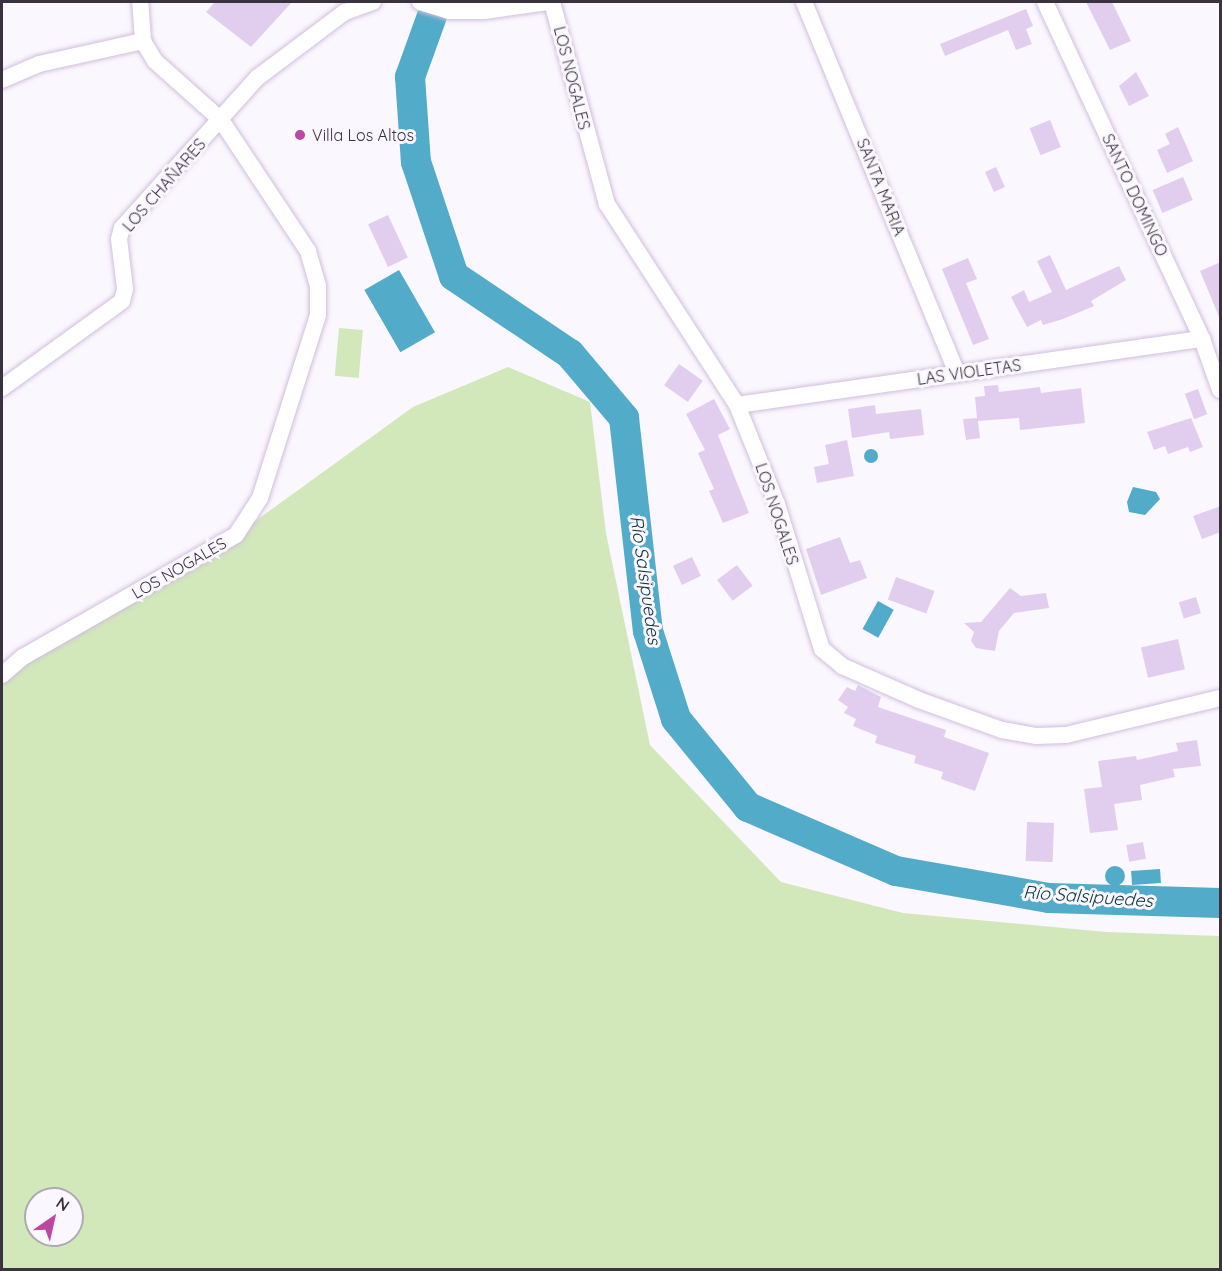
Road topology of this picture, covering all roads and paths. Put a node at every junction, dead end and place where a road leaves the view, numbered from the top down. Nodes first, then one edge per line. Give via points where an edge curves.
1 (140, 2) edge
2 (373, 2) edge
3 (420, 2) edge
4 (547, 2) edge
5 (552, 2) edge
6 (804, 2) edge
7 (1045, 2) edge
8 (143, 41) junction
9 (2, 81) edge
10 (221, 120) junction
11 (1202, 339) junction
12 (957, 374) junction
13 (2, 388) edge
14 (1221, 390) edge
15 (737, 405) junction
16 (2, 675) edge
17 (1221, 698) edge

1 - 8 street
2 - 10 street, LOS CHAÑARES via 345,12 276,60
3 - 4 street via 449,11 484,11
5 - 15 street, LOS NOGALES via 607,204
6 - 12 street, SANTA MARIA
7 - 11 street, SANTO DOMINGO
8 - 9 street via 39,64
8 - 10 street, LOS NOGALES via 155,61
10 - 13 street, LOS CHAÑARES via 122,228 122,301
10 - 16 street, LOS NOGALES via 292,222 308,251 318,286 318,315 260,498 236,535 23,657
11 - 12 street, LAS VIOLETAS
11 - 14 street, SANTO DOMINGO
12 - 15 street, LAS VIOLETAS
15 - 17 street, LOS NOGALES via 777,504 822,649 842,666 1002,730 1036,736 1066,735

